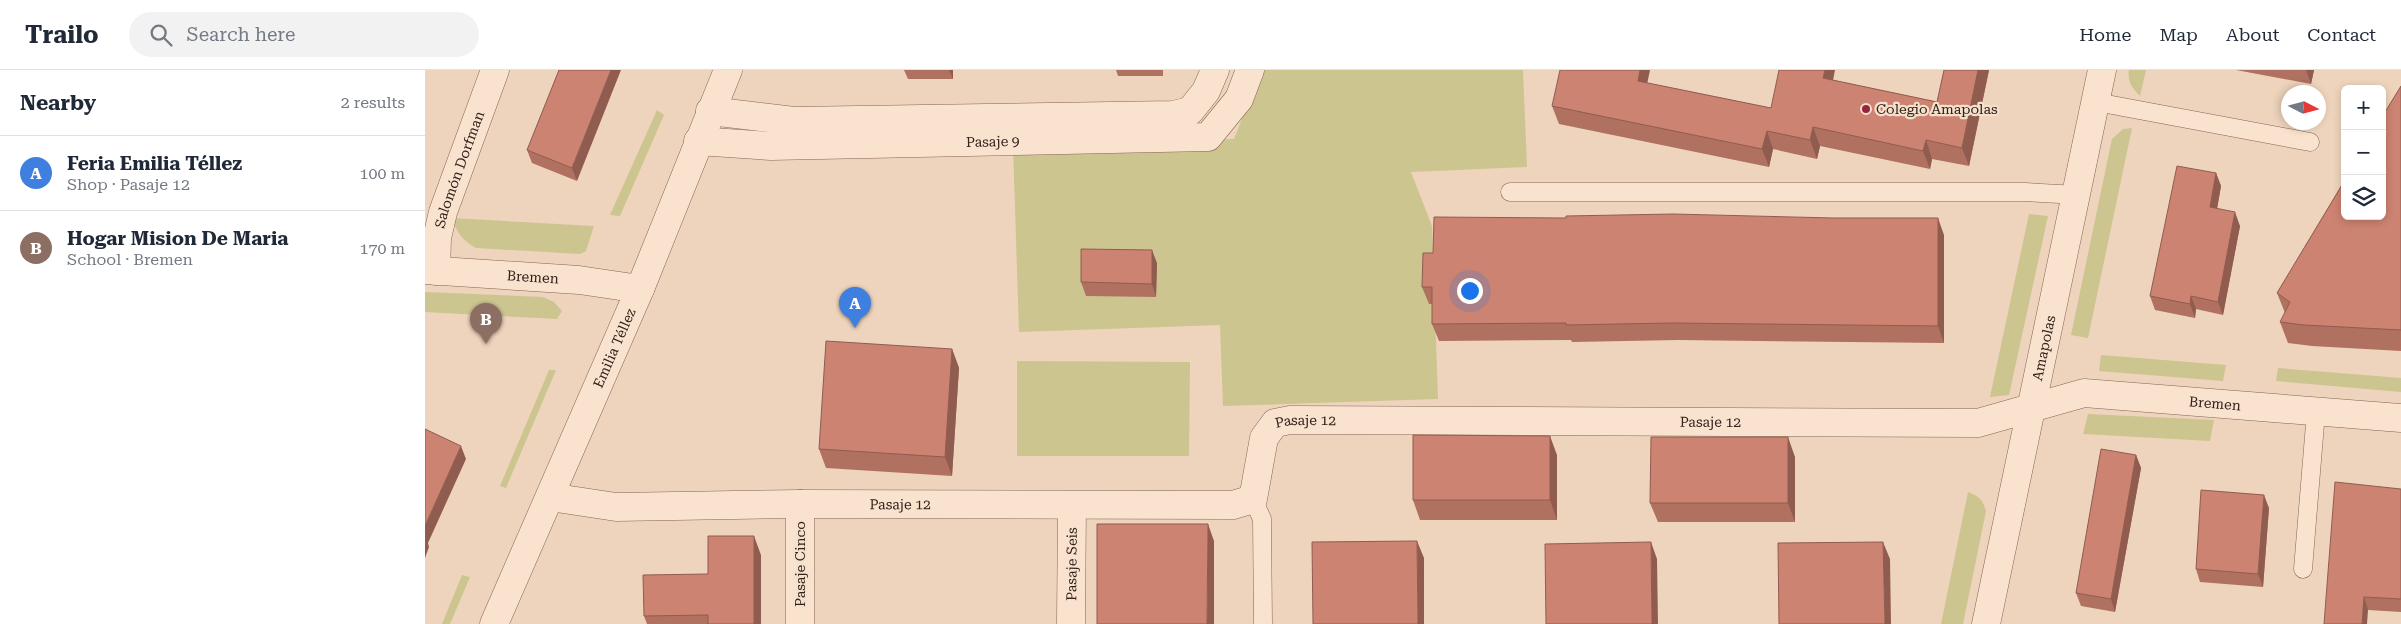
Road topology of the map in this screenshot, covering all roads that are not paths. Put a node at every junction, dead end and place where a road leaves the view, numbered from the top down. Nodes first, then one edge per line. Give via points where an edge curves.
1 (495, 70) edge
2 (728, 70) edge
3 (1215, 70) edge
4 (1250, 70) edge
5 (2102, 70) edge
6 (2096, 102) junction
7 (710, 111) junction
8 (698, 141) junction
9 (2310, 142) dead end
10 (1510, 192) dead end
11 (2077, 195) junction
12 (430, 271) edge
13 (640, 288) junction
14 (2031, 408) junction
15 (2316, 412) junction
16 (2401, 418) edge
17 (550, 497) junction
18 (1253, 500) junction
19 (800, 504) junction
20 (1072, 505) junction
21 (2303, 569) dead end
22 (494, 624) edge
23 (800, 624) edge
24 (1071, 624) edge
25 (1263, 624) edge
26 (1986, 624) edge

1 - 12 street, Salomón Dorfman via 443,212
2 - 7 street, Emilia Téllez
3 - 7 street via 1206,91 1190,112 1173,115 794,121
4 - 8 street, Pasaje 9 via 1239,99 1208,137 771,146
5 - 6 street, Amapolas
6 - 9 lane
6 - 11 street, Amapolas
7 - 8 street, Emilia Téllez
8 - 13 street, Emilia Téllez
10 - 11 lane via 2015,192
11 - 14 street, Amapolas
12 - 13 street, Bremen via 579,280
13 - 17 street, Emilia Téllez
14 - 15 street, Bremen via 2084,393
14 - 18 street, Pasaje 12 via 1978,422 1290,420 1275,423 1263,438
14 - 26 street, Amapolas
15 - 16 street, Bremen
15 - 21 lane
17 - 19 street, Pasaje 12 via 616,507
17 - 22 street, Emilia Téllez
18 - 20 street, Pasaje 12 via 1233,505
18 - 25 lane via 1262,519
19 - 20 street, Pasaje 12
19 - 23 street, Pasaje Cinco
20 - 24 street, Pasaje Seis

